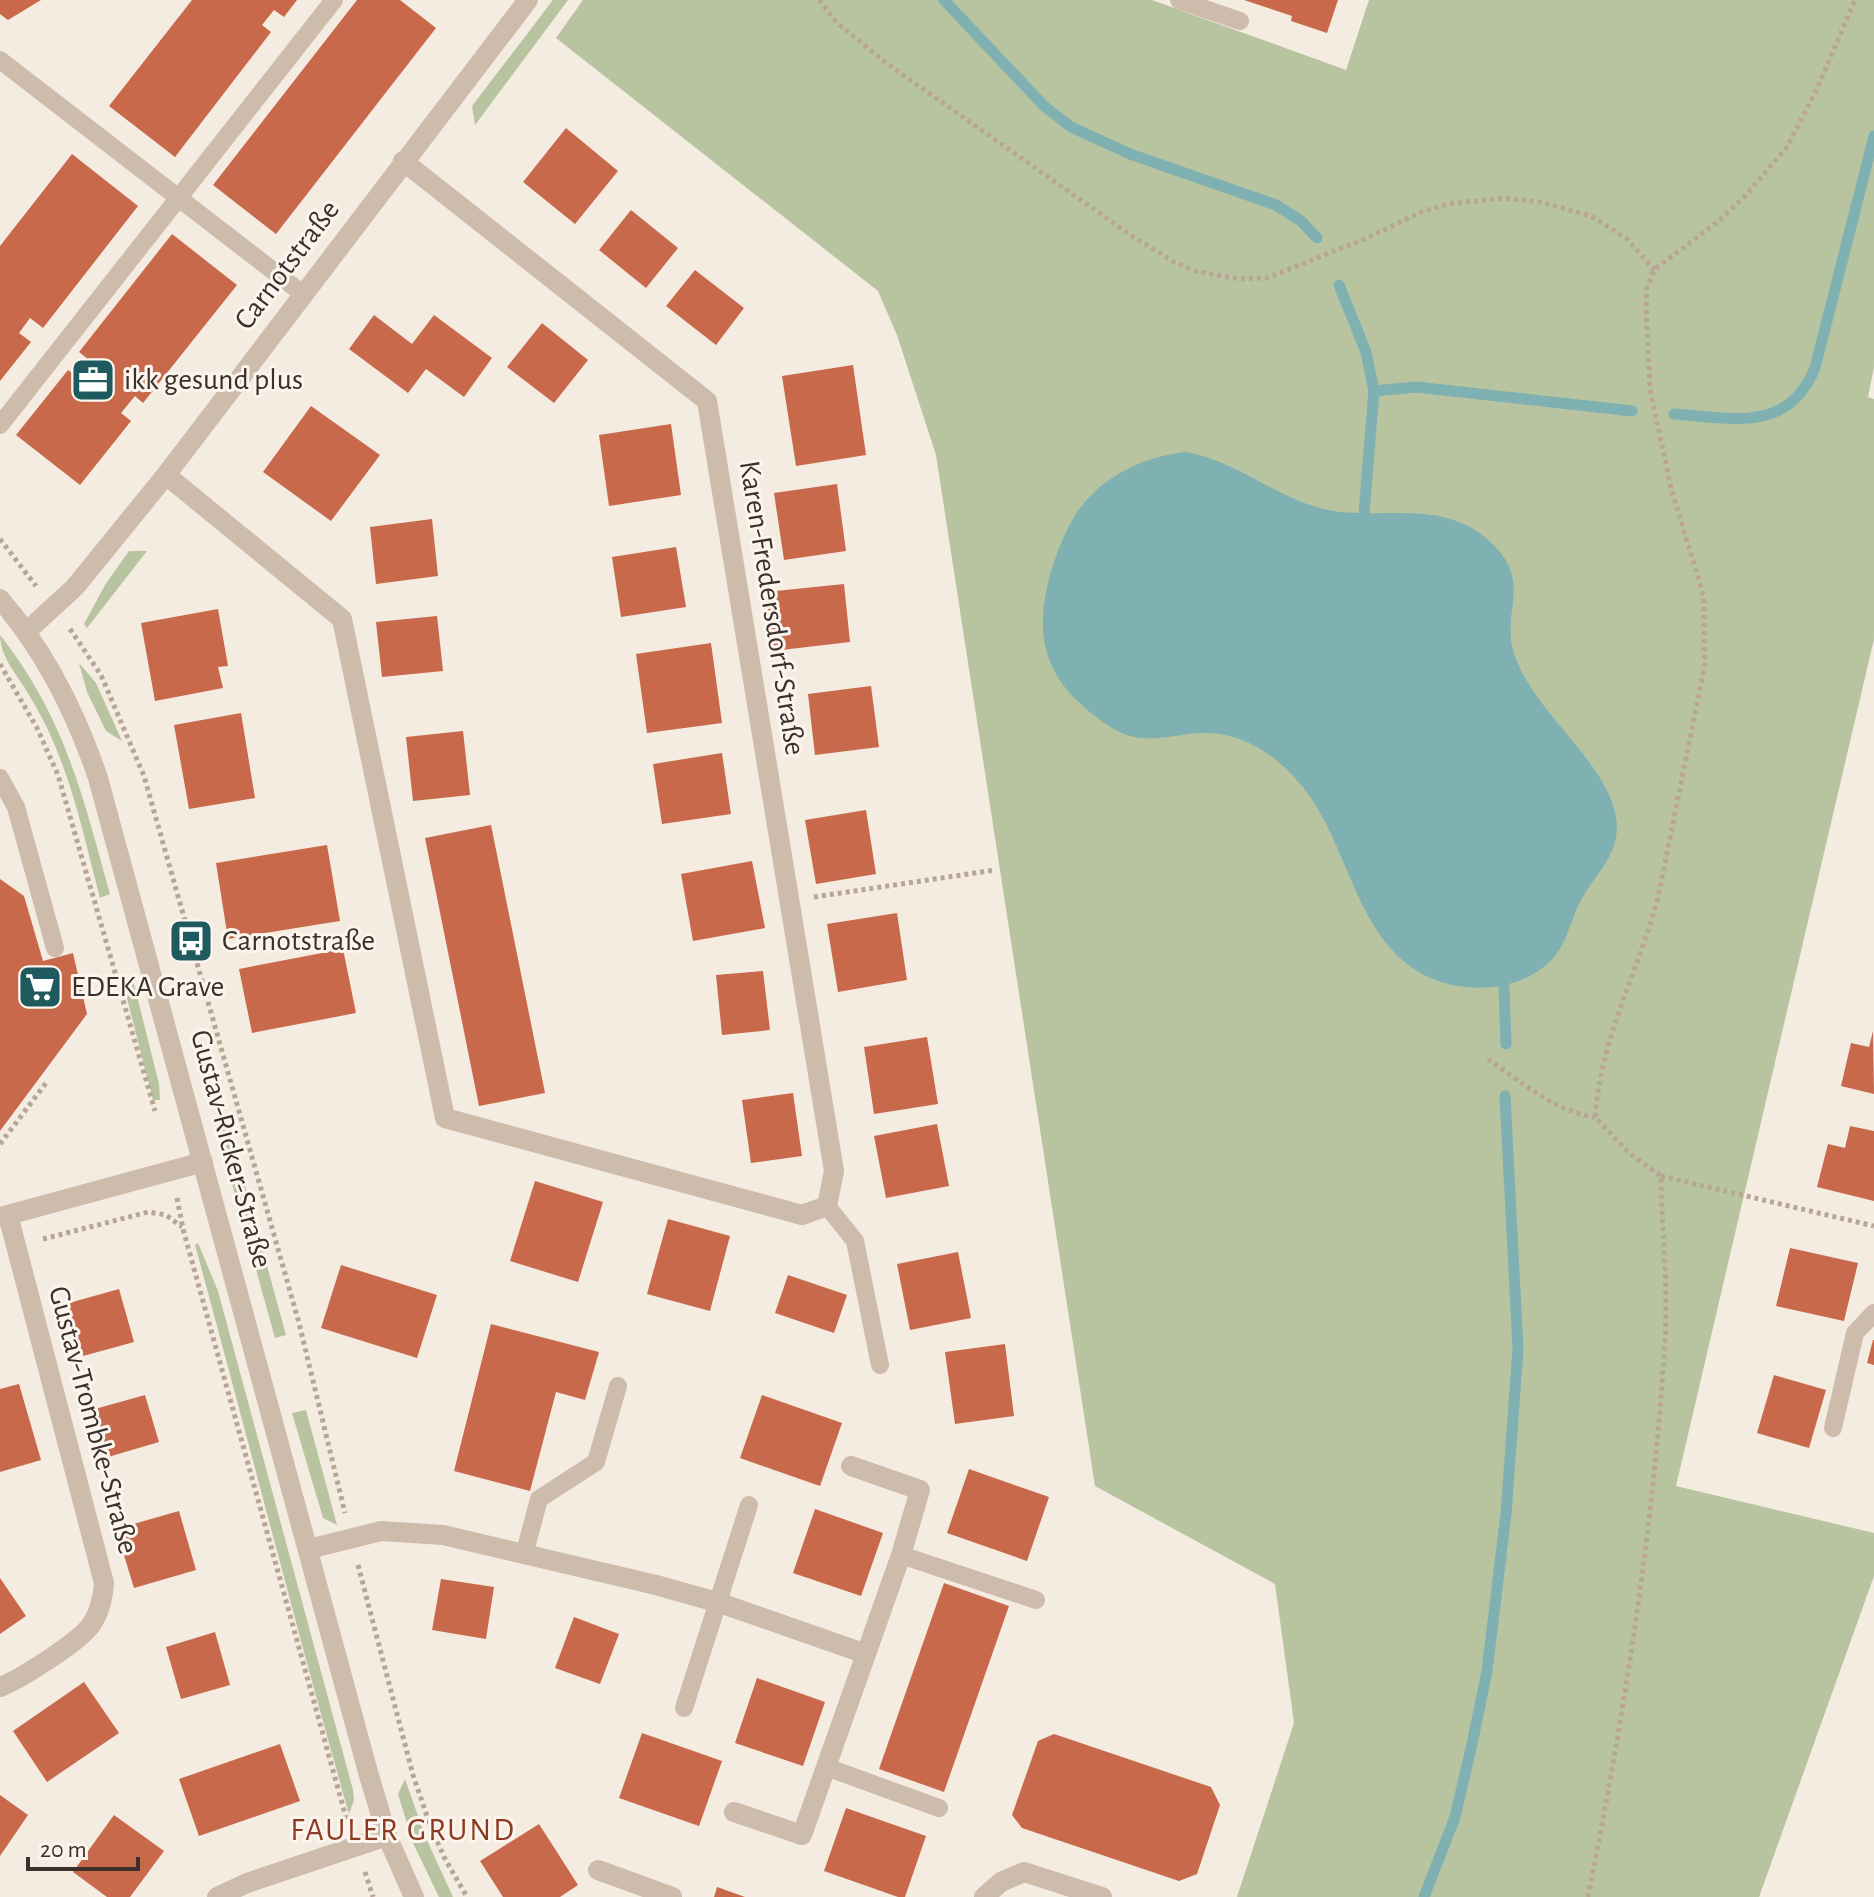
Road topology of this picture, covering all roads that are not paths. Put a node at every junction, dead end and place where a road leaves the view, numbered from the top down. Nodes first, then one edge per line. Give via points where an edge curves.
1 (334, 0) edge
2 (528, 0) edge
3 (1179, 0) edge
4 (1240, 21) dead end
5 (0, 60) edge
6 (403, 161) junction
7 (180, 199) junction
8 (303, 294) junction
9 (0, 425) edge
10 (166, 475) junction
11 (0, 599) edge
12 (26, 632) junction
13 (0, 778) edge
14 (55, 948) dead end
15 (203, 1162) junction
16 (827, 1206) junction
17 (4, 1216) edge
18 (1874, 1313) edge
19 (880, 1365) dead end
20 (618, 1386) dead end
21 (1833, 1428) dead end
22 (851, 1466) dead end
23 (749, 1505) dead end
24 (309, 1549) junction
25 (524, 1555) junction
26 (901, 1555) junction
27 (1036, 1600) dead end
28 (720, 1603) junction
29 (866, 1654) junction
30 (0, 1687) edge
31 (684, 1708) dead end
32 (826, 1767) junction
33 (939, 1808) dead end
34 (734, 1812) dead end
35 (387, 1836) junction
36 (598, 1870) dead end
37 (217, 1897) edge
38 (414, 1897) edge
39 (672, 1897) edge
40 (984, 1897) edge
41 (1102, 1897) edge

1 - 7 lane
2 - 6 street, Carnotstraße
3 - 4 lane
5 - 7 lane
6 - 8 street, Carnotstraße
6 - 16 street, Karen-Fredersdorf-Straße via 707,401 834,1171
7 - 8 lane
7 - 9 lane
8 - 10 street, Carnotstraße
10 - 12 street, Carnotstraße via 75,587
10 - 16 street via 342,619 445,1118 802,1215
11 - 12 street, Gustav-Ricker-Straße
12 - 15 street, Gustav-Ricker-Straße via 85,738
13 - 14 lane via 16,807
15 - 17 street
15 - 24 street, Gustav-Ricker-Straße
16 - 19 lane via 855,1241
17 - 30 street, Gustav-Trombke-Straße via 104,1583 101,1605 87,1631
18 - 21 lane via 1855,1333
20 - 25 lane via 596,1462 539,1499
22 - 26 street via 920,1490
23 - 28 lane
24 - 25 street via 381,1531 422,1533
24 - 35 street, Gustav-Ricker-Straße
25 - 28 street
26 - 27 lane
26 - 29 street
28 - 29 street
28 - 31 lane
29 - 32 street
32 - 33 lane
32 - 34 street via 802,1835
35 - 37 street
35 - 38 street, Gustav-Ricker-Straße
36 - 39 street
40 - 41 street via 1024,1872

